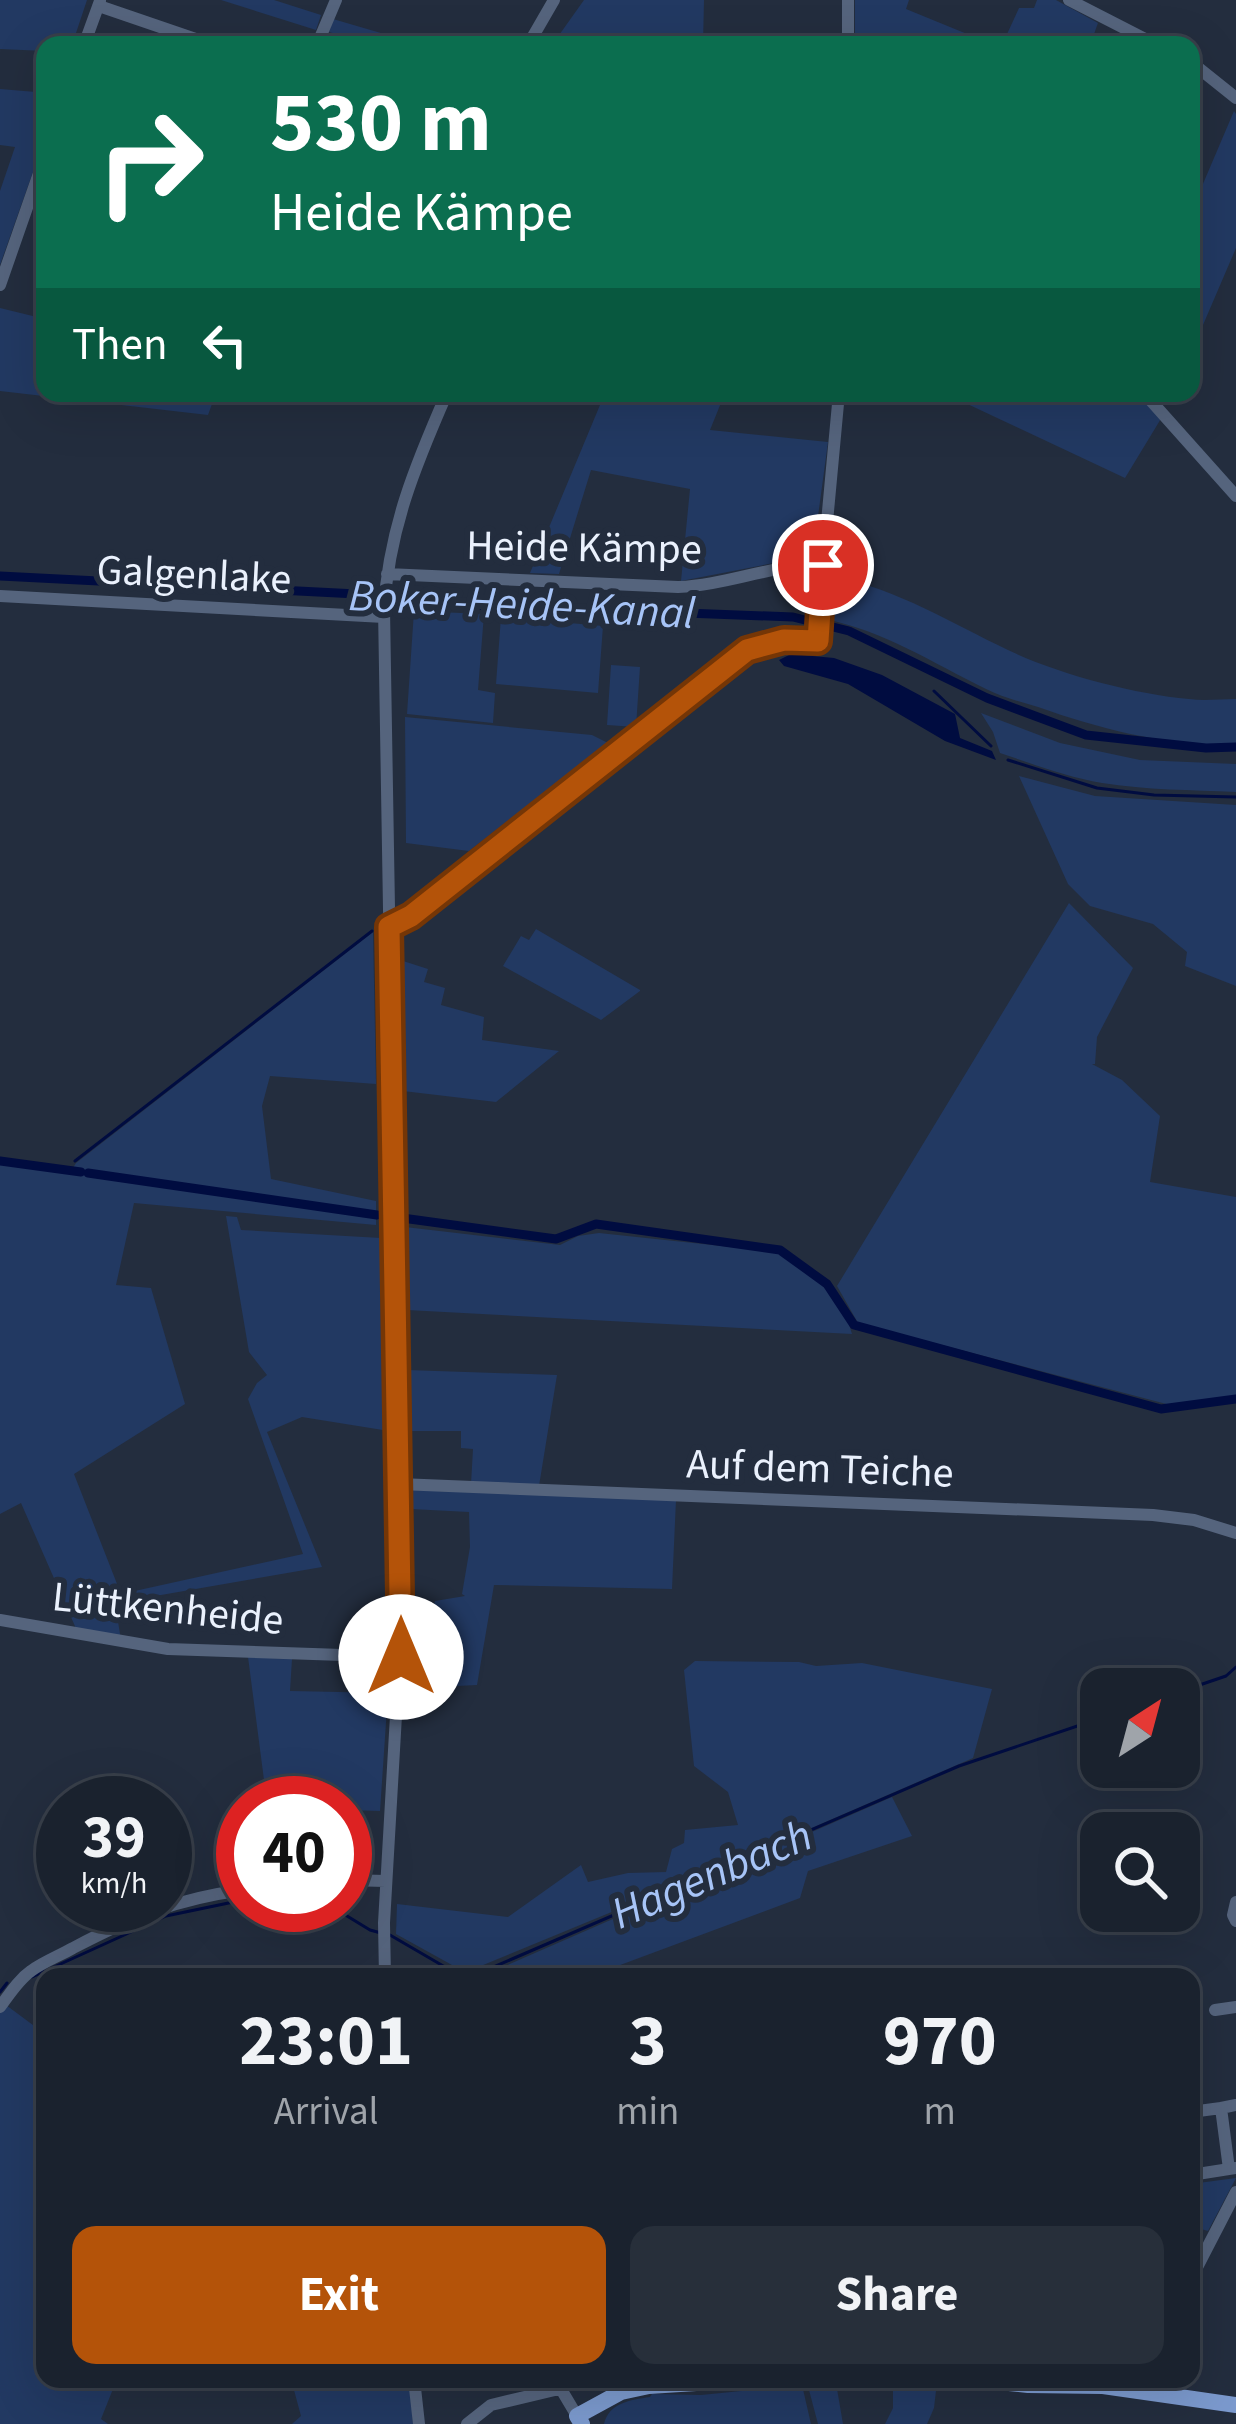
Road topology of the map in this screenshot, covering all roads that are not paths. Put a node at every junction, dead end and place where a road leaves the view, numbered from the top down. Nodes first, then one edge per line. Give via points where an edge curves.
1 (336, 0) edge
2 (554, 0) edge
3 (848, 0) edge
4 (1069, 0) edge
5 (100, 3) edge
6 (87, 36) edge
7 (167, 36) edge
8 (321, 36) edge
9 (533, 36) edge
10 (848, 36) edge
11 (1139, 36) edge
12 (1200, 69) edge
13 (1236, 98) edge
14 (36, 182) edge
15 (0, 285) edge
16 (443, 402) edge
17 (838, 402) edge
18 (1152, 402) edge
19 (1236, 496) edge
20 (823, 565) junction
21 (387, 574) junction
22 (0, 596) edge
23 (385, 603) junction
24 (389, 927) junction
25 (400, 1484) junction
26 (1236, 1533) edge
27 (0, 1620) edge
28 (401, 1657) junction
29 (372, 1881) edge
30 (386, 1881) junction
31 (216, 1895) edge
32 (1236, 1901) edge
33 (1236, 1921) edge
34 (384, 1968) edge
35 (0, 2007) edge
36 (1236, 2008) edge
37 (1215, 2010) dead end
38 (1229, 2107) edge
39 (1233, 2169) edge
40 (1200, 2174) edge
41 (1236, 2192) edge
42 (1200, 2262) edge
43 (415, 2388) edge
44 (544, 2388) edge
45 (560, 2388) edge
46 (640, 2388) edge
47 (1151, 2388) edge
48 (1236, 2405) edge
49 (580, 2420) edge
50 (418, 2424) edge
51 (467, 2424) edge

1 - 8 street
2 - 9 street
3 - 10 street
4 - 11 street
5 - 6 street
5 - 7 street
12 - 13 street
14 - 15 street
16 - 21 street via 405,493
17 - 20 street
18 - 19 street
20 - 21 street, Heide Kämpe via 678,587
20 - 24 street via 818,641 747,650
21 - 23 street
22 - 23 street, Galgenlake
23 - 24 street
24 - 25 street
25 - 26 street, Auf dem Teiche via 1153,1515
25 - 28 street
27 - 28 street, Lüttkenheide via 168,1649
28 - 30 street
29 - 30 street
30 - 34 street
31 - 35 street via 108,1930 33,1969
32 - 33 street
36 - 37 street
38 - 39 street
39 - 40 street
41 - 42 street
43 - 50 street
44 - 51 street via 500,2402
45 - 49 street
46 - 49 main road
47 - 48 main road

